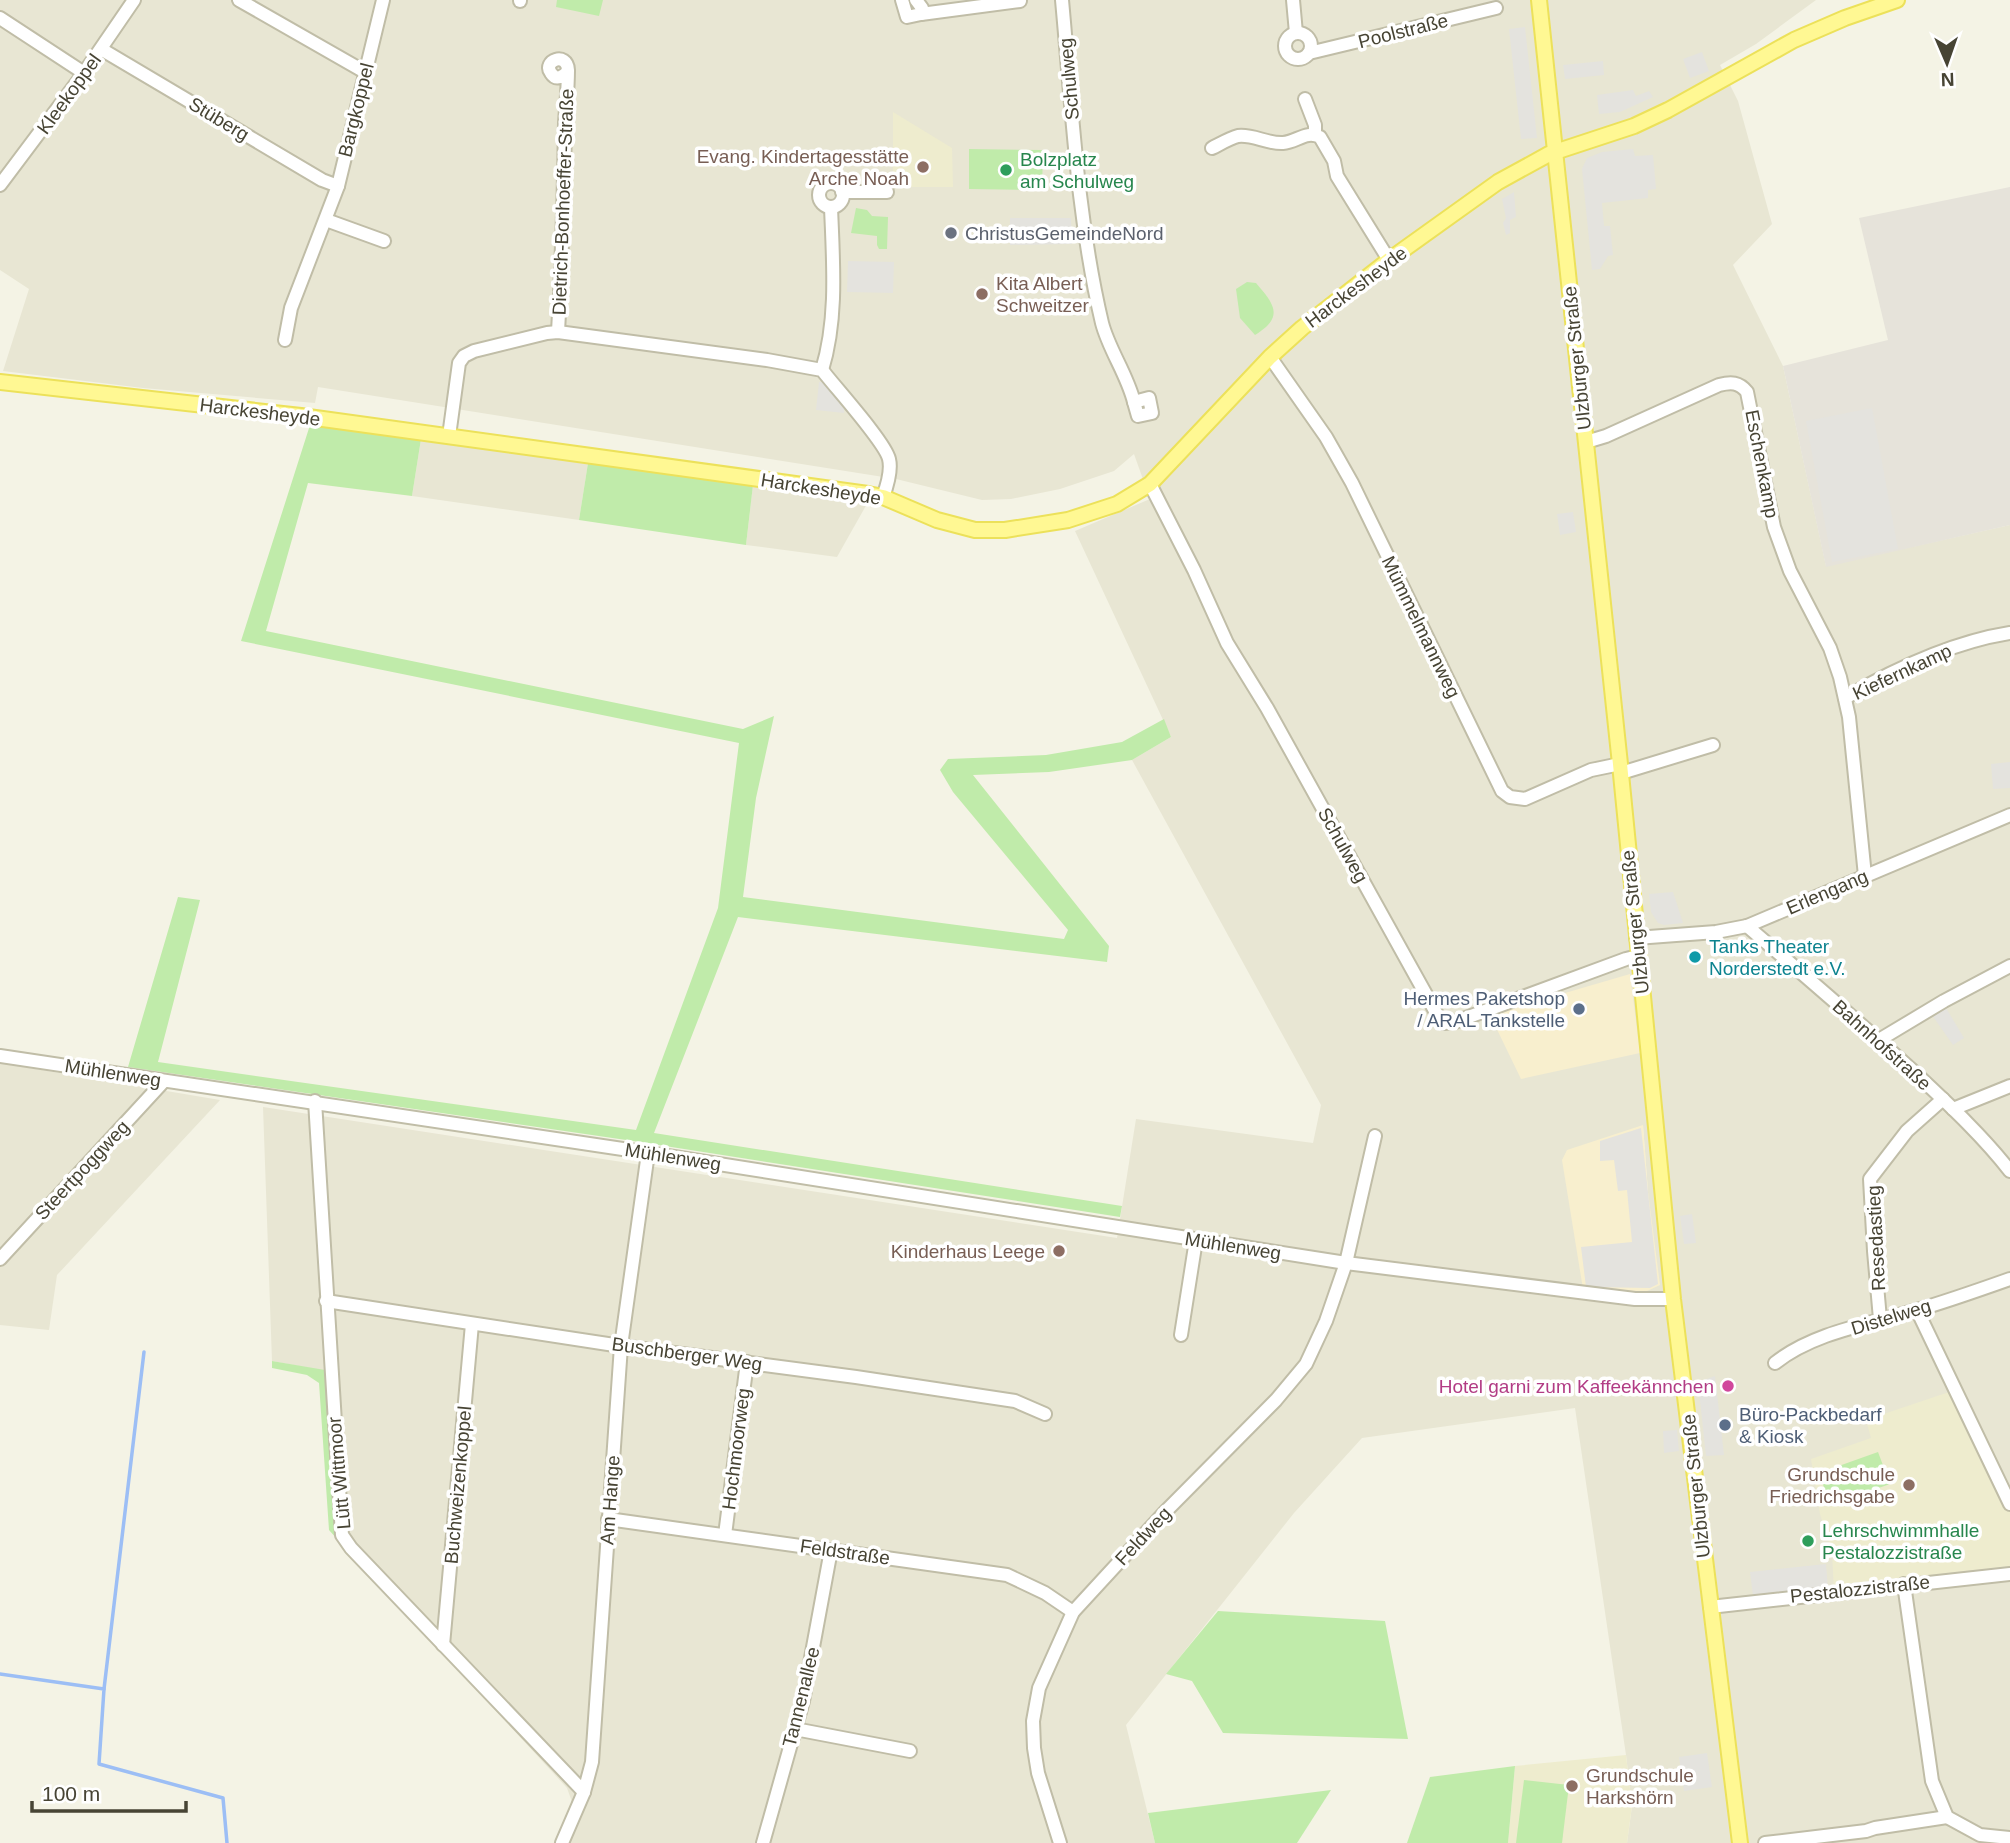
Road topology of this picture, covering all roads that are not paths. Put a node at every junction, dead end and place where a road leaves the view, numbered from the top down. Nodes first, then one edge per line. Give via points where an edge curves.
1 (135, 0) edge
2 (239, 0) edge
3 (383, 0) edge
4 (902, 0) edge
5 (916, 0) edge
6 (1062, 0) edge
7 (1293, 0) edge
8 (1539, 0) edge
9 (1896, 0) edge
10 (1020, 1) edge
11 (1496, 8) dead end
12 (921, 15) junction
13 (0, 18) edge
14 (1296, 33) junction
15 (102, 49) junction
16 (1309, 53) junction
17 (568, 71) dead end
18 (365, 72) junction
19 (84, 73) junction
20 (1304, 99) dead end
21 (1315, 135) junction
22 (1212, 148) dead end
23 (1554, 153) junction
24 (0, 185) edge
25 (338, 186) junction
26 (842, 192) junction
27 (887, 192) dead end
28 (831, 207) junction
29 (326, 220) junction
30 (384, 241) dead end
31 (1389, 260) junction
32 (558, 332) junction
33 (285, 340) dead end
34 (1270, 357) junction
35 (822, 370) junction
36 (0, 382) edge
37 (1134, 402) dead end
38 (449, 436) junction
39 (1586, 442) junction
40 (1150, 484) junction
41 (883, 497) junction
42 (2010, 633) edge
43 (1845, 698) junction
44 (1713, 745) dead end
45 (1620, 768) junction
46 (2010, 815) edge
47 (1865, 876) junction
48 (1747, 926) junction
49 (1636, 938) junction
50 (1638, 956) junction
51 (2010, 966) edge
52 (1879, 1040) junction
53 (0, 1056) edge
54 (164, 1081) junction
55 (2010, 1086) edge
56 (1942, 1099) junction
57 (315, 1101) junction
58 (1953, 1110) junction
59 (1375, 1136) dead end
60 (648, 1153) junction
61 (2010, 1171) edge
62 (1196, 1240) junction
63 (0, 1259) edge
64 (1346, 1263) junction
65 (2010, 1279) edge
66 (1673, 1299) junction
67 (326, 1301) junction
68 (1917, 1310) junction
69 (1880, 1320) junction
70 (472, 1324) junction
71 (1181, 1335) dead end
72 (621, 1346) junction
73 (747, 1362) junction
74 (1775, 1363) dead end
75 (1045, 1414) dead end
76 (2010, 1504) edge
77 (608, 1519) junction
78 (725, 1535) junction
79 (831, 1550) junction
80 (2010, 1574) edge
81 (1904, 1584) junction
82 (1710, 1607) junction
83 (1073, 1612) junction
84 (443, 1645) junction
85 (795, 1729) junction
86 (910, 1751) dead end
87 (584, 1792) junction
88 (1948, 1817) junction
89 (1866, 1837) edge
90 (2010, 1838) edge
91 (562, 1843) edge
92 (763, 1843) edge
93 (1060, 1843) edge
94 (1740, 1843) edge
95 (1765, 1843) edge

1 - 15 street, Kleekoppel
2 - 18 street
3 - 18 street, Bargkoppel
4 - 12 street via 907,17
5 - 12 street
6 - 37 street, Schulweg via 1078,187 1102,326
7 - 14 street
8 - 23 main road, Ulzburger Straße
9 - 23 main road, Harckesheyde via 1827,26 1634,126
10 - 12 street
11 - 16 street, Poolstraße
13 - 19 street
14 - 16 street via 1307,37
14 - 16 street via 1285,43 1287,53 1300,58
15 - 19 street, Kleekoppel
15 - 25 street, Stüberg
17 - 32 street, Dietrich-Bonhoeffer-Straße
18 - 25 street, Bargkoppel
19 - 24 street, Kleekoppel
20 - 21 street
21 - 22 street via 1287,143 1238,136
21 - 31 street via 1326,144 1338,176
23 - 31 main road, Harckesheyde via 1492,187
23 - 39 main road, Ulzburger Straße
25 - 29 street, Bargkoppel
26 - 27 street
26 - 28 street via 840,202
26 - 28 street via 835,183 822,186 819,199
28 - 35 street via 830,344
29 - 30 street
29 - 33 street, Bargkoppel via 291,308
31 - 34 main road, Harckesheyde
32 - 35 street
32 - 38 street via 464,356 459,363
34 - 40 main road, Harckesheyde
34 - 45 street, Mümmelmannweg via 1352,483 1502,791 1525,799 1591,770
35 - 41 street via 889,458
36 - 38 main road, Harckesheyde
38 - 41 main road, Harckesheyde
39 - 43 street, Eschenkamp via 1719,385 1731,382 1742,386 1750,399 1774,527 1790,571 1830,648
39 - 45 main road, Ulzburger Straße
40 - 41 main road, Harckesheyde via 1098,512 1005,530 961,528
40 - 50 street, Schulweg via 1227,643 1444,1023 1455,1023
42 - 43 street, Kiefernkamp via 1978,638 1876,680
43 - 47 street, Kiefernkamp
44 - 45 street, Mümmelmannweg
45 - 49 main road, Ulzburger Straße
46 - 47 street, Erlengang
47 - 48 street, Erlengang
48 - 49 street, Erlengang
48 - 52 street, Bahnhofstraße
49 - 50 main road, Ulzburger Straße
50 - 66 main road, Ulzburger Straße
51 - 52 street
52 - 56 street, Bahnhofstraße
53 - 54 street, Mühlenweg
54 - 57 street, Mühlenweg
54 - 63 street, Steertpoggweg
55 - 58 street
56 - 58 street, Bahnhofstraße
56 - 69 street, Resedastieg via 1907,1130 1870,1179
57 - 60 street, Mühlenweg
57 - 67 street, Lütt Wittmoor
58 - 61 street, Bahnhofstraße
59 - 64 street
60 - 62 street, Mühlenweg
60 - 72 street, Am Hange
62 - 64 street, Mühlenweg
62 - 71 street
64 - 66 street, Mühlenweg via 1635,1299
64 - 83 street, Feldweg via 1306,1364
65 - 68 street, Distelweg
66 - 82 main road, Ulzburger Straße
67 - 70 street, Buschberger Weg
67 - 84 street, Lütt Wittmoor via 342,1535
68 - 69 street, Distelweg
68 - 76 street
69 - 74 street, Distelweg via 1793,1348
70 - 72 street, Buschberger Weg
70 - 84 street, Buchweizenkoppel
72 - 73 street, Buschberger Weg
72 - 77 street, Am Hange
73 - 75 street, Buschberger Weg via 1015,1401
73 - 78 street, Hochmoorweg
77 - 78 street, Feldstraße
77 - 87 street, Am Hange via 592,1762
78 - 79 street, Feldstraße
79 - 83 street, Feldstraße via 1007,1575
79 - 85 street, Tannenallee
80 - 81 street, Pestalozzistraße
81 - 82 street, Pestalozzistraße
81 - 88 street via 1932,1781
82 - 94 main road, Ulzburger Straße
83 - 93 street, Feldweg via 1039,1688 1033,1721 1038,1773
84 - 87 street, Lütt Wittmoor
85 - 86 street
85 - 92 street, Tannenallee
87 - 91 street, Am Hange
88 - 89 street via 1875,1828
88 - 90 street via 1980,1835
89 - 95 street

